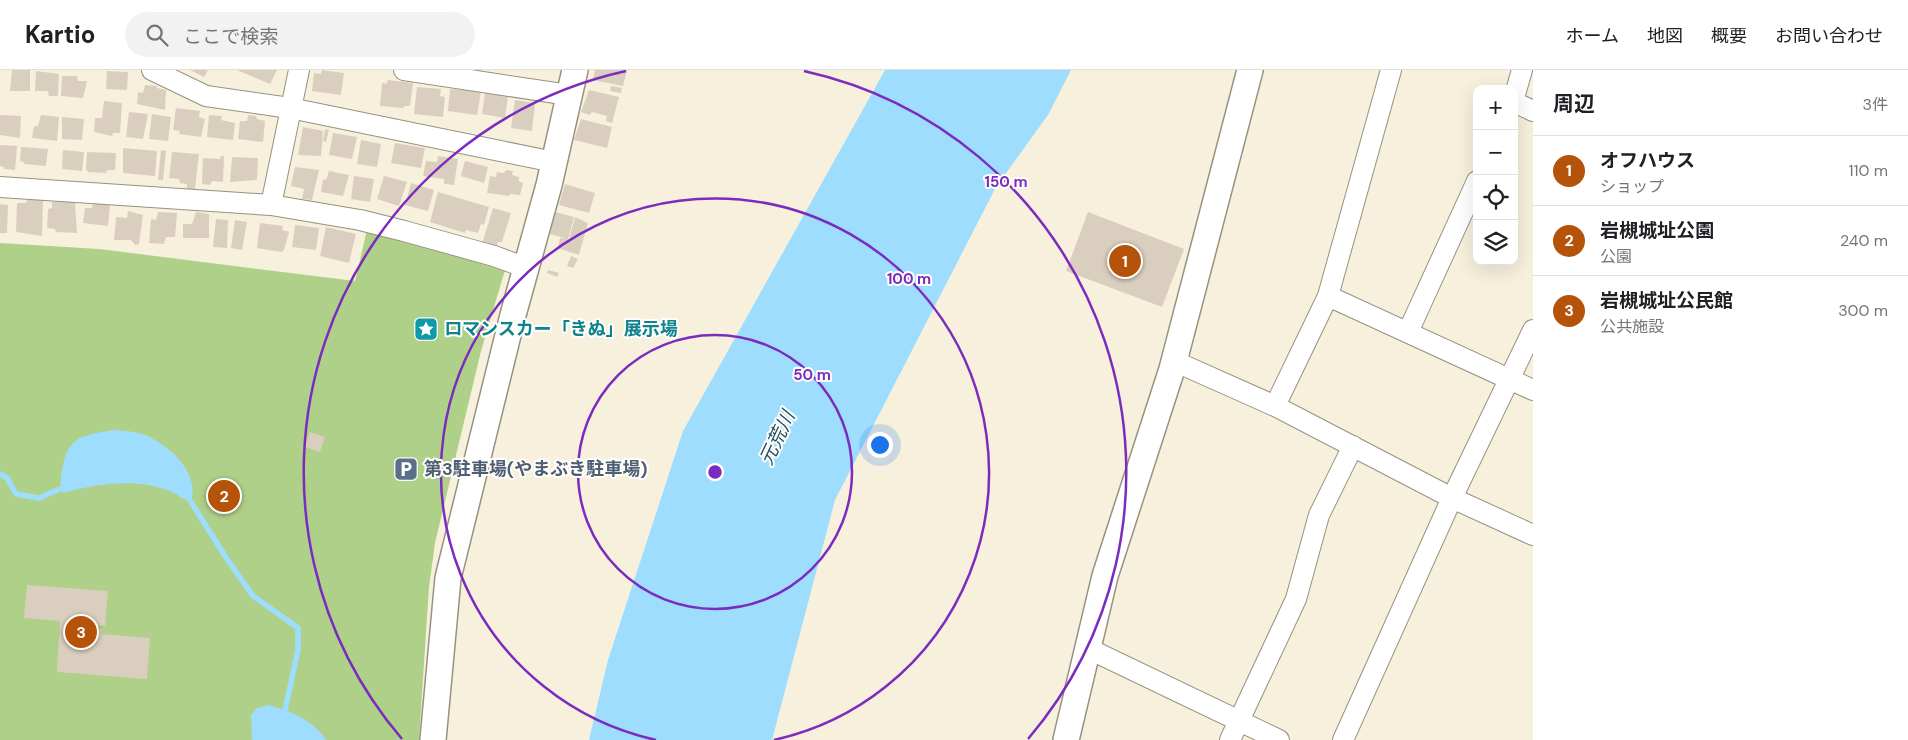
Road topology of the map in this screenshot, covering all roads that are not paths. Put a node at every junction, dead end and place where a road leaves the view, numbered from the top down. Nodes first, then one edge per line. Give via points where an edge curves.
1 (152, 70) edge
2 (299, 70) edge
3 (404, 70) edge
4 (575, 70) edge
5 (1250, 70) edge
6 (1391, 70) edge
7 (1522, 70) edge
8 (1518, 85) edge
9 (569, 95) junction
10 (1518, 102) edge
11 (290, 108) junction
12 (1533, 110) edge
13 (554, 162) junction
14 (0, 187) edge
15 (1473, 190) edge
16 (271, 205) junction
17 (527, 268) junction
18 (1328, 296) junction
19 (1533, 330) edge
20 (1408, 332) junction
21 (1174, 361) junction
22 (1509, 379) junction
23 (1533, 390) edge
24 (1275, 406) junction
25 (1353, 446) junction
26 (1452, 498) junction
27 (1533, 536) edge
28 (1087, 648) junction
29 (1240, 721) junction
30 (433, 740) edge
31 (1066, 740) edge
32 (1230, 740) edge
33 (1279, 740) edge
34 (1343, 740) edge

1 - 11 street via 206,96
2 - 11 street
3 - 9 street
4 - 9 street
5 - 21 street
6 - 18 street
7 - 8 street
9 - 13 street
10 - 12 street
11 - 13 street
11 - 16 street
13 - 17 street
14 - 16 street
15 - 20 street
16 - 17 street via 360,220 484,253
17 - 30 street via 512,315 448,578
18 - 20 street
18 - 24 street
19 - 22 street
20 - 22 street
21 - 24 street
21 - 28 street via 1105,576
22 - 23 street
22 - 26 street
24 - 25 street
25 - 26 street
25 - 29 street via 1319,515 1296,599
26 - 27 street
26 - 34 street
28 - 29 street
28 - 31 street
29 - 32 street
29 - 33 street

